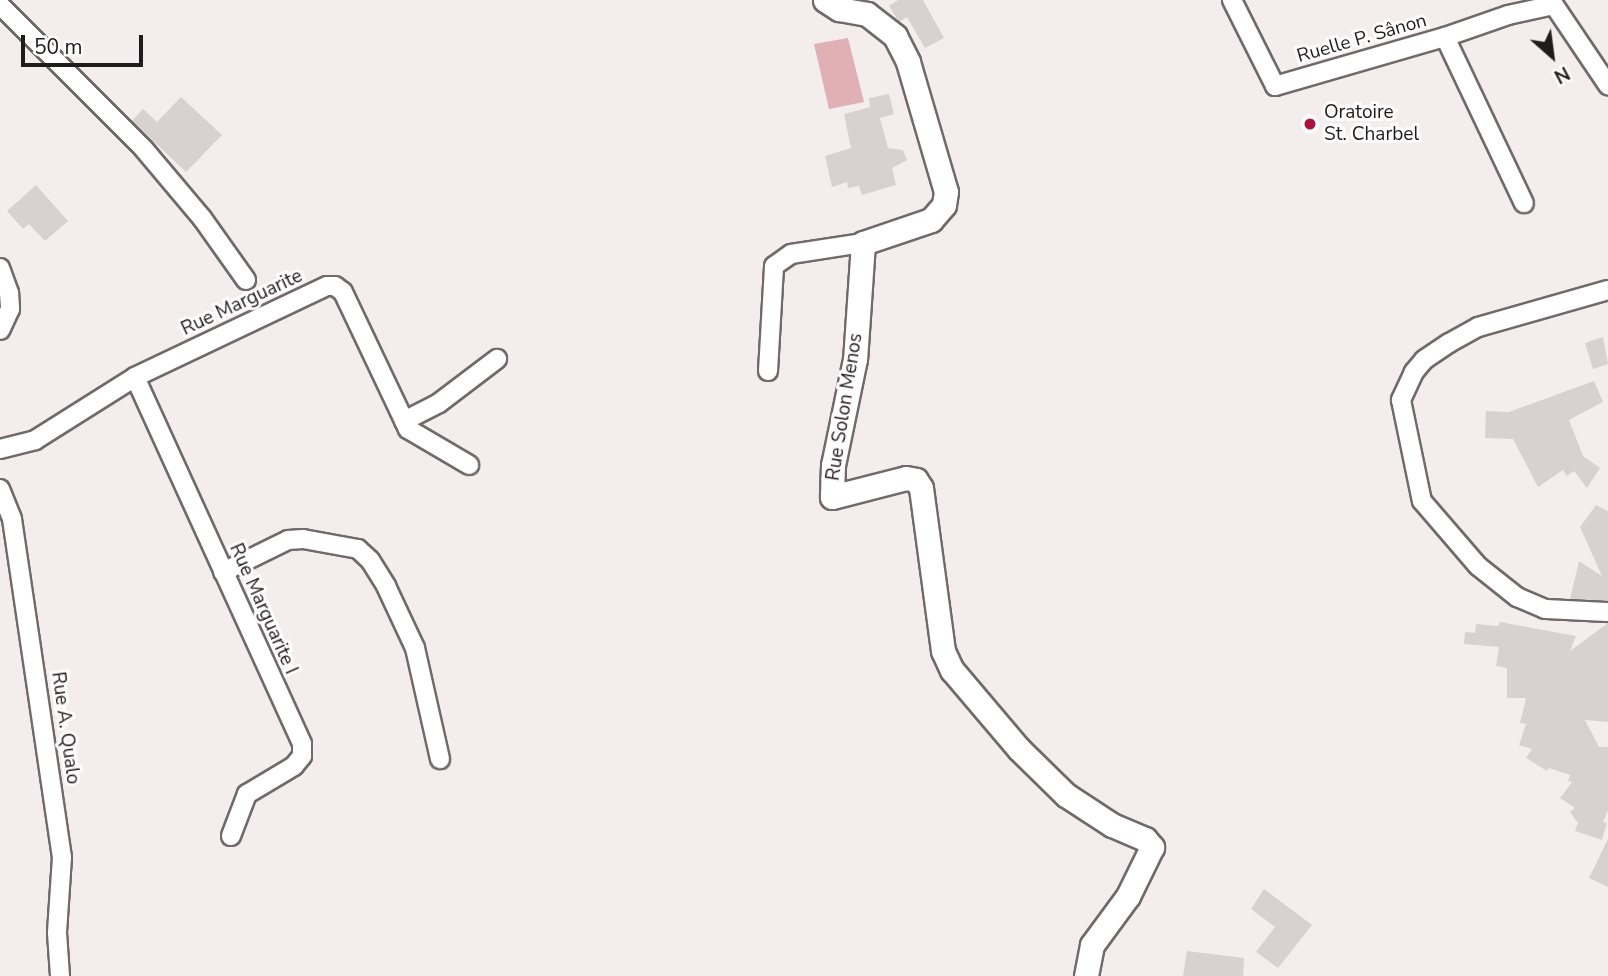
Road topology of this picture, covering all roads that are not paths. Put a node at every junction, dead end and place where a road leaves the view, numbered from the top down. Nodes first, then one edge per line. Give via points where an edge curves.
1 (825, 0) edge
2 (1232, 0) edge
3 (1554, 2) edge
4 (0, 5) edge
5 (1445, 37) junction
6 (1608, 85) edge
7 (1524, 203) dead end
8 (863, 243) junction
9 (0, 268) edge
10 (246, 280) dead end
11 (1608, 290) edge
12 (0, 330) edge
13 (497, 359) dead end
14 (768, 371) dead end
15 (135, 377) junction
16 (404, 421) junction
17 (0, 449) edge
18 (469, 465) dead end
19 (0, 489) edge
20 (223, 572) junction
21 (1608, 612) edge
22 (440, 759) dead end
23 (231, 836) dead end
24 (60, 976) edge
25 (1086, 976) edge

1 - 8 street via 839,9 867,14 895,36 908,62 943,176 944,205 938,215
2 - 5 street, Ruelle P. Sânon via 1275,86
3 - 5 street, Ruelle P. Sânon
3 - 6 street
4 - 10 street via 144,148
5 - 7 street
8 - 14 street via 791,254 774,266
8 - 25 street, Rue Solon Menos via 855,359 833,465 832,497 906,478 916,480 921,488 943,651 952,670 1019,749 1066,795 1152,847 1128,896 1092,944
9 - 12 street via 9,293 9,309
11 - 21 street via 1478,327 1424,360 1401,400 1422,501 1478,566 1517,597 1545,609
13 - 16 street via 439,403
15 - 16 street, Rue Marguarite via 335,286 342,292
15 - 17 street, Rue Marguarite via 36,440
15 - 20 street, Rue Marguarite I
16 - 18 street, Rue Marguarite via 415,436
19 - 24 street, Rue A. Qualo via 12,519 62,857 57,933
20 - 22 street via 288,540 358,549 386,586 415,648
20 - 23 street, Rue Marguarite I via 302,744 302,756 294,766 247,794

